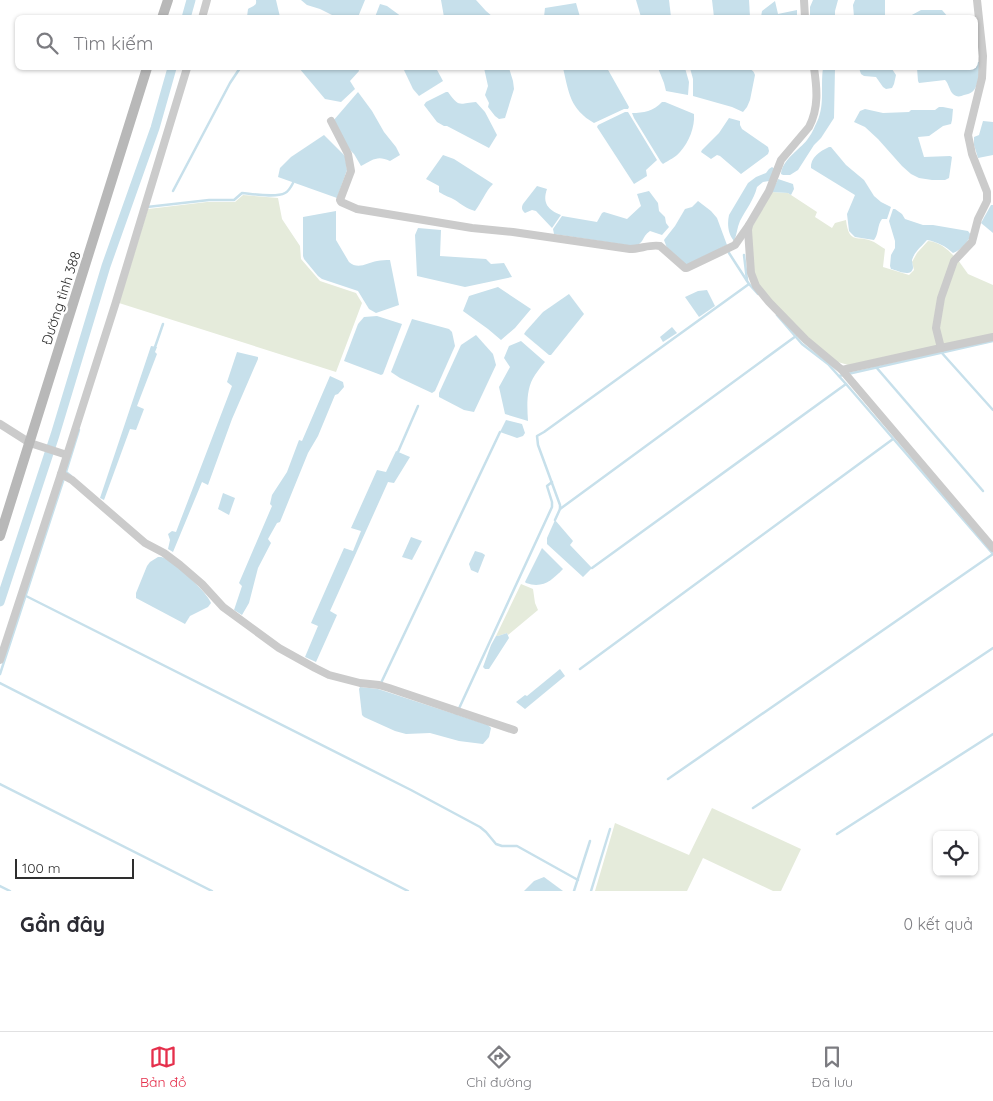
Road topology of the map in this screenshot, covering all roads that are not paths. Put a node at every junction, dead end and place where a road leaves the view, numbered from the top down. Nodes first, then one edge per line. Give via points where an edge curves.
1 (168, 0) edge
2 (207, 0) edge
3 (804, 0) edge
4 (977, 0) edge
5 (163, 15) edge
6 (203, 15) edge
7 (804, 15) edge
8 (146, 70) edge
9 (186, 70) edge
10 (814, 70) edge
11 (331, 121) dead end
12 (749, 225) junction
13 (993, 337) edge
14 (941, 348) junction
15 (842, 370) junction
16 (0, 424) edge
17 (32, 444) junction
18 (66, 454) junction
19 (61, 474) junction
20 (0, 536) edge
21 (993, 548) edge
22 (0, 660) edge
23 (514, 730) dead end

1 - 5 main road
2 - 6 street
3 - 7 street
4 - 14 street via 982,78 968,135 988,198 972,242 954,261 943,292 936,328
8 - 17 main road, Đường tỉnh 388
9 - 18 street
10 - 12 street via 817,90 812,121 781,160 769,191
11 - 12 street via 348,154 351,171 340,200 357,209 638,250 656,245 685,268 735,245
12 - 15 street via 751,273 756,286 806,340
13 - 14 street
14 - 15 street
15 - 21 street
16 - 17 street
17 - 18 street
17 - 20 main road, Đường tỉnh 388
18 - 19 street
19 - 22 street
19 - 23 street via 146,543 180,565 223,607 270,642 315,668 329,675 389,688

